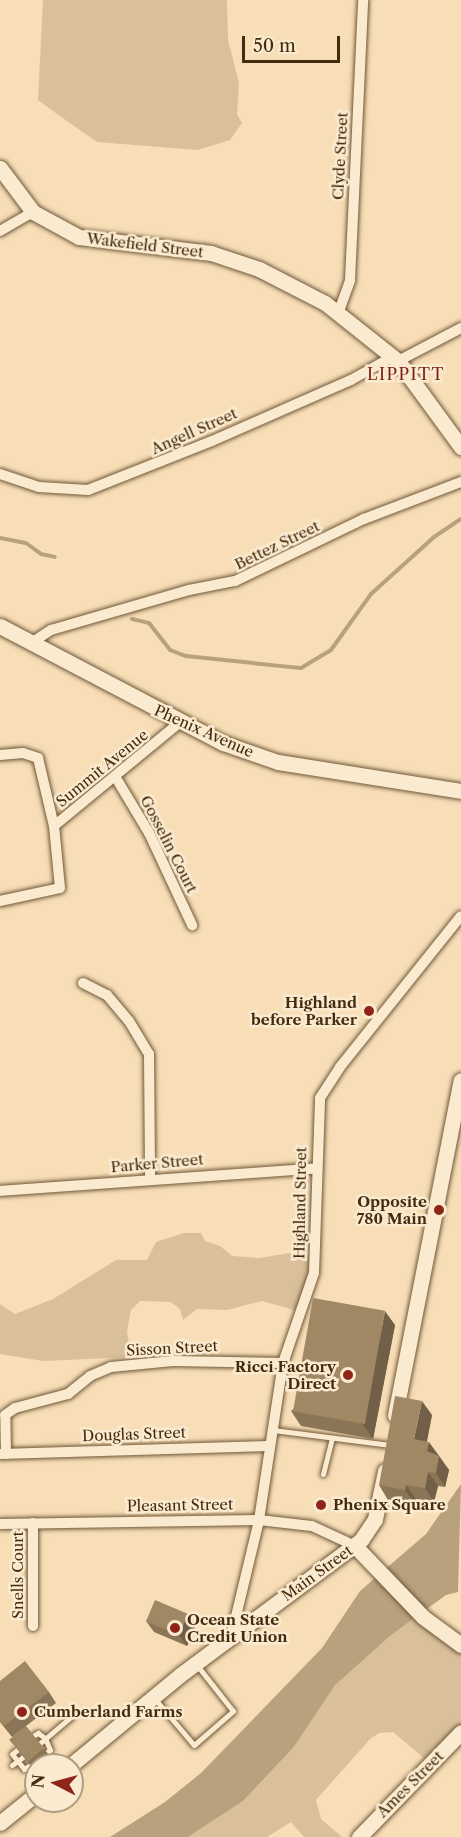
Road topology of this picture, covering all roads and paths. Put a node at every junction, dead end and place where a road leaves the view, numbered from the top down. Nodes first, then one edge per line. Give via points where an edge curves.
1 (363, 0) edge
2 (0, 168) edge
3 (33, 212) junction
4 (0, 231) edge
5 (339, 311) junction
6 (461, 328) edge
7 (395, 359) junction
8 (461, 447) edge
9 (0, 474) edge
10 (461, 482) edge
11 (0, 626) edge
12 (33, 642) junction
13 (180, 722) junction
14 (0, 756) edge
15 (116, 778) junction
16 (461, 791) edge
17 (54, 826) junction
18 (0, 901) edge
19 (461, 916) edge
20 (192, 925) dead end
21 (82, 983) dead end
22 (461, 1080) edge
23 (317, 1168) junction
24 (150, 1179) junction
25 (0, 1191) edge
26 (283, 1363) junction
27 (271, 1430) junction
28 (332, 1438) junction
29 (390, 1445) junction
30 (269, 1446) junction
31 (3, 1454) edge
32 (322, 1474) dead end
33 (259, 1520) junction
34 (33, 1523) junction
35 (0, 1524) edge
36 (355, 1546) junction
37 (33, 1626) dead end
38 (231, 1637) junction
39 (461, 1645) edge
40 (195, 1663) junction
41 (153, 1697) junction
42 (72, 1716) dead end
43 (461, 1732) edge
44 (33, 1736) edge
45 (45, 1738) junction
46 (39, 1744) edge
47 (17, 1750) edge
48 (47, 1752) dead end
49 (84, 1754) edge
50 (21, 1759) junction
51 (12, 1766) dead end
52 (24, 1769) edge
53 (24, 1804) edge
54 (0, 1823) edge
55 (358, 1837) edge

1 - 5 street, Clyde Street via 350,280
2 - 3 main road, Wakefield Street
3 - 4 street
3 - 5 main road, Wakefield Street via 79,237 195,249 228,258 301,289
5 - 7 main road, Wakefield Street
6 - 7 street, Angell Street
7 - 8 main road, Wakefield Street
7 - 9 street, Angell Street via 212,441 88,490 39,488
10 - 12 street, Bettez Street via 364,519 235,581 189,590 51,630
11 - 12 main road, Phenix Avenue
12 - 13 main road, Phenix Avenue
13 - 15 street, Summit Avenue
13 - 16 main road, Phenix Avenue via 278,762
14 - 17 street via 22,753 38,758
15 - 17 street, Summit Avenue
15 - 20 street, Gosselin Court via 149,833
17 - 18 street, Summit Avenue via 60,888
19 - 23 street, Highland Street via 324,1088 317,1108
21 - 24 street via 107,995 149,1054
22 - 29 main road, Main Street
23 - 24 street, Parker Street
23 - 26 street, Highland Street via 314,1273
24 - 25 street, Parker Street
26 - 27 street, Highland Street
26 - 31 street, Sisson Street via 184,1361 111,1367 90,1376 68,1394 15,1408 5,1415
27 - 28 lane
27 - 30 street, Highland Street
28 - 29 lane
28 - 32 lane
29 - 36 main road, Main Street via 375,1519
30 - 31 street, Douglas Street
30 - 33 street, Highland Street
33 - 34 street, Pleasant Street
33 - 36 street, Pleasant Street via 312,1526
33 - 38 street, Highland Street
34 - 35 street, Pleasant Street
34 - 37 street, Snells Court
36 - 38 main road, Main Street
36 - 39 main road via 423,1617
38 - 40 main road, Main Street
40 - 41 main road, Main Street
40 - 41 lane via 233,1711 194,1745
41 - 49 main road, Main Street
42 - 45 lane
43 - 55 main road, Ames Street
44 - 45 lane via 38,1733
45 - 46 lane
45 - 48 lane via 50,1750
47 - 50 lane via 12,1754
50 - 51 lane
50 - 52 lane
53 - 54 main road

